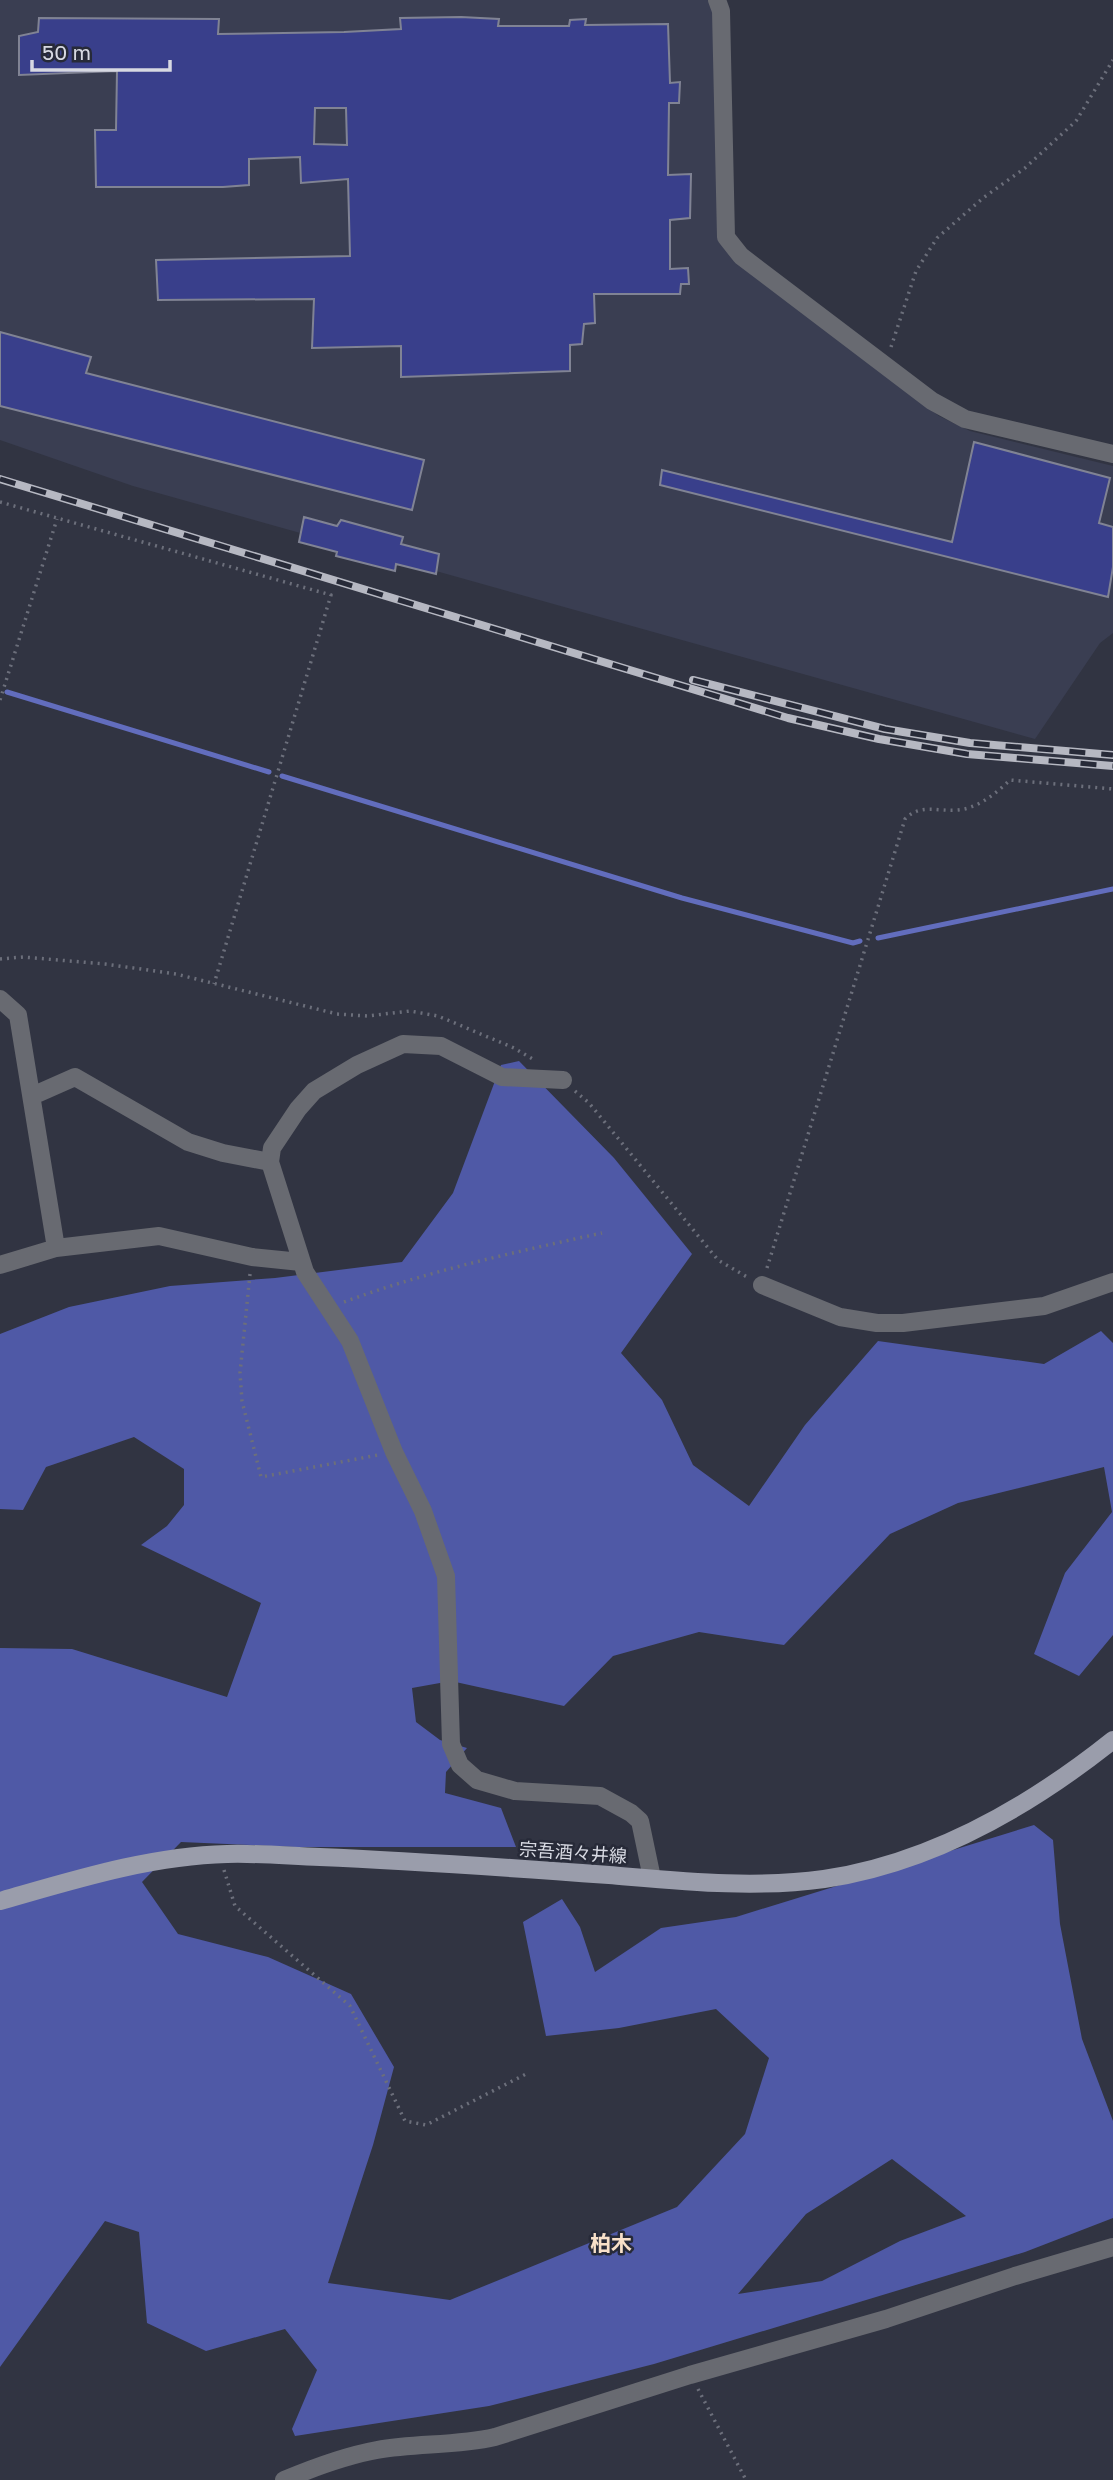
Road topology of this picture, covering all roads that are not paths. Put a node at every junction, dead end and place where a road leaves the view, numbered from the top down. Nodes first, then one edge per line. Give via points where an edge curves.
1 (717, 0) edge
2 (1113, 454) edge
3 (0, 999) edge
4 (563, 1080) road end
5 (32, 1096) junction
6 (270, 1162) junction
7 (56, 1248) junction
8 (302, 1262) junction
9 (0, 1265) edge
10 (1113, 1282) edge
11 (762, 1285) road end
12 (1113, 1740) edge
13 (652, 1878) junction
14 (0, 1900) edge
15 (1113, 2247) edge
16 (284, 2480) edge

1 - 2 street via 721,11 726,237 741,256 932,401 965,419
3 - 5 street via 18,1015
4 - 6 street via 502,1077 441,1046 402,1044 314,1091 272,1148
5 - 6 street via 75,1077 188,1142
5 - 7 street
6 - 8 street
7 - 8 street via 159,1236 252,1257
7 - 9 street
8 - 13 street via 350,1341 446,1576 452,1744 460,1765 477,1780 515,1791 600,1796 631,1813 640,1821
10 - 11 street via 1044,1306 903,1323 841,1317
12 - 13 main road, 宗吾酒々井線 via 1041,1793 977,1830 874,1868 784,1883
13 - 14 main road, 宗吾酒々井線 via 220,1855 139,1863
15 - 16 street via 495,2437 379,2450 332,2460

